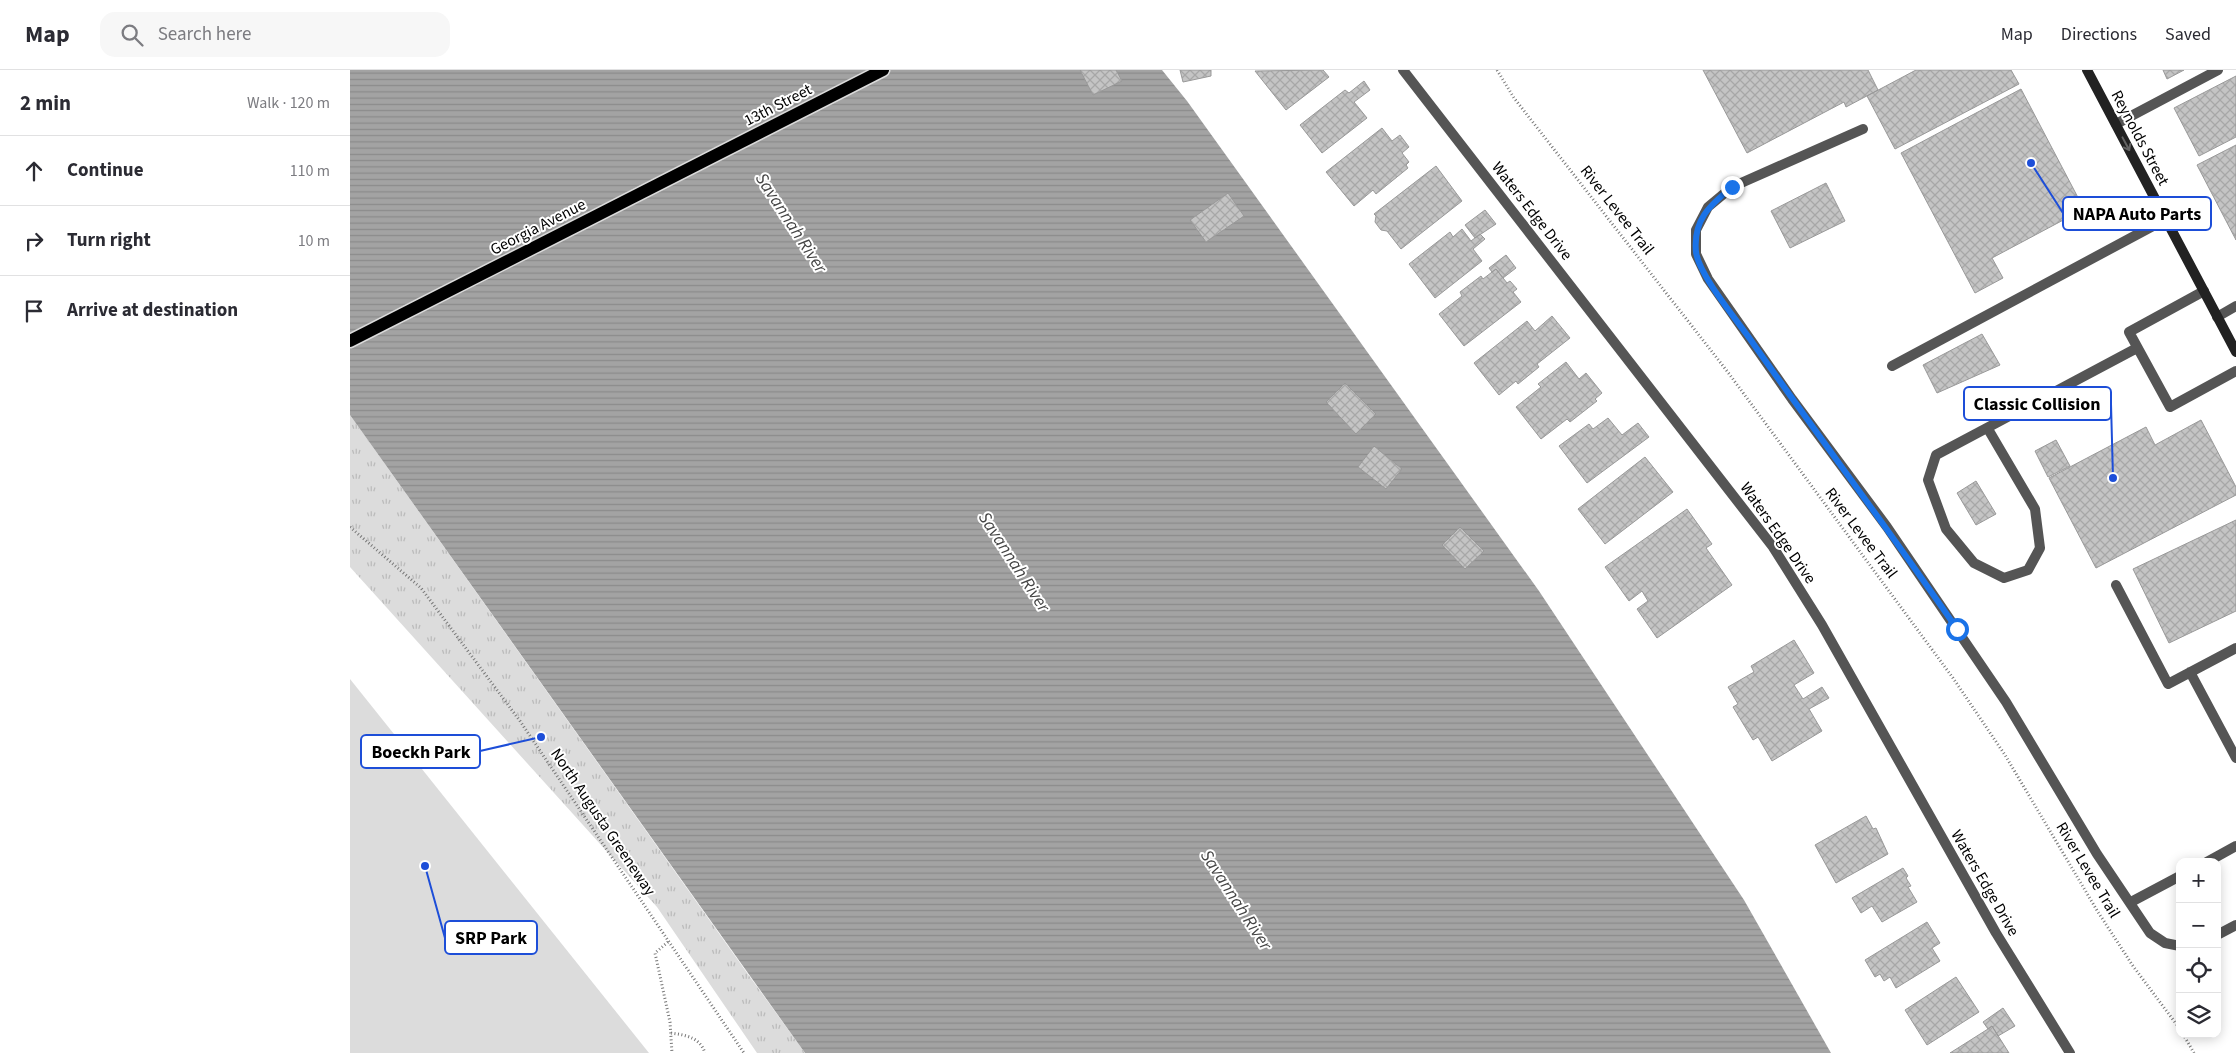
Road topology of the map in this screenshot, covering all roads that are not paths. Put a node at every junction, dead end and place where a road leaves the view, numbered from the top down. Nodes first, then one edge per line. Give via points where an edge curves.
1 (883, 70) edge
2 (1403, 70) edge
3 (2087, 70) edge
4 (2218, 70) edge
5 (2116, 124) junction
6 (1863, 129) dead end
7 (742, 142) joint
8 (2166, 219) junction
9 (2204, 292) junction
10 (2236, 306) edge
11 (2217, 317) junction
12 (350, 341) edge
13 (2137, 348) junction
14 (2236, 352) edge
15 (1892, 366) dead end
16 (2236, 371) edge
17 (1988, 429) junction
18 (2116, 585) dead end
19 (2236, 648) edge
20 (2190, 672) junction
21 (2236, 758) edge
22 (2236, 846) edge
23 (2214, 858) edge
24 (2176, 878) edge
25 (2131, 902) junction
26 (2236, 925) edge
27 (2221, 933) edge
28 (2176, 945) edge
29 (2070, 1053) edge

1 - 7 main road, 13th Street
2 - 29 street, Waters Edge Drive via 1773,548 1822,625 1996,933
3 - 5 main road, Reynolds Street
4 - 5 street
5 -> 8 main road, Reynolds Street
6 - 25 street via 1732,187 1708,207 1696,230 1696,254 1714,287 1957,629 2006,702 2097,854
7 - 12 main road, Georgia Avenue
8 - 9 main road, Reynolds Street
8 - 15 street
9 - 11 main road, Reynolds Street
9 - 13 street via 2129,332
10 - 11 street
11 - 14 main road, Reynolds Street
13 - 16 street via 2170,407
13 - 17 street
17 - 17 street via 1936,455 1928,480 1946,529 1974,563 2004,578 2028,570 2040,548 2035,509
18 - 20 street via 2168,684
19 - 20 street
20 - 21 street
22 - 23 street
24 - 25 street
25 - 28 street via 2150,933 2165,943
26 - 27 street

